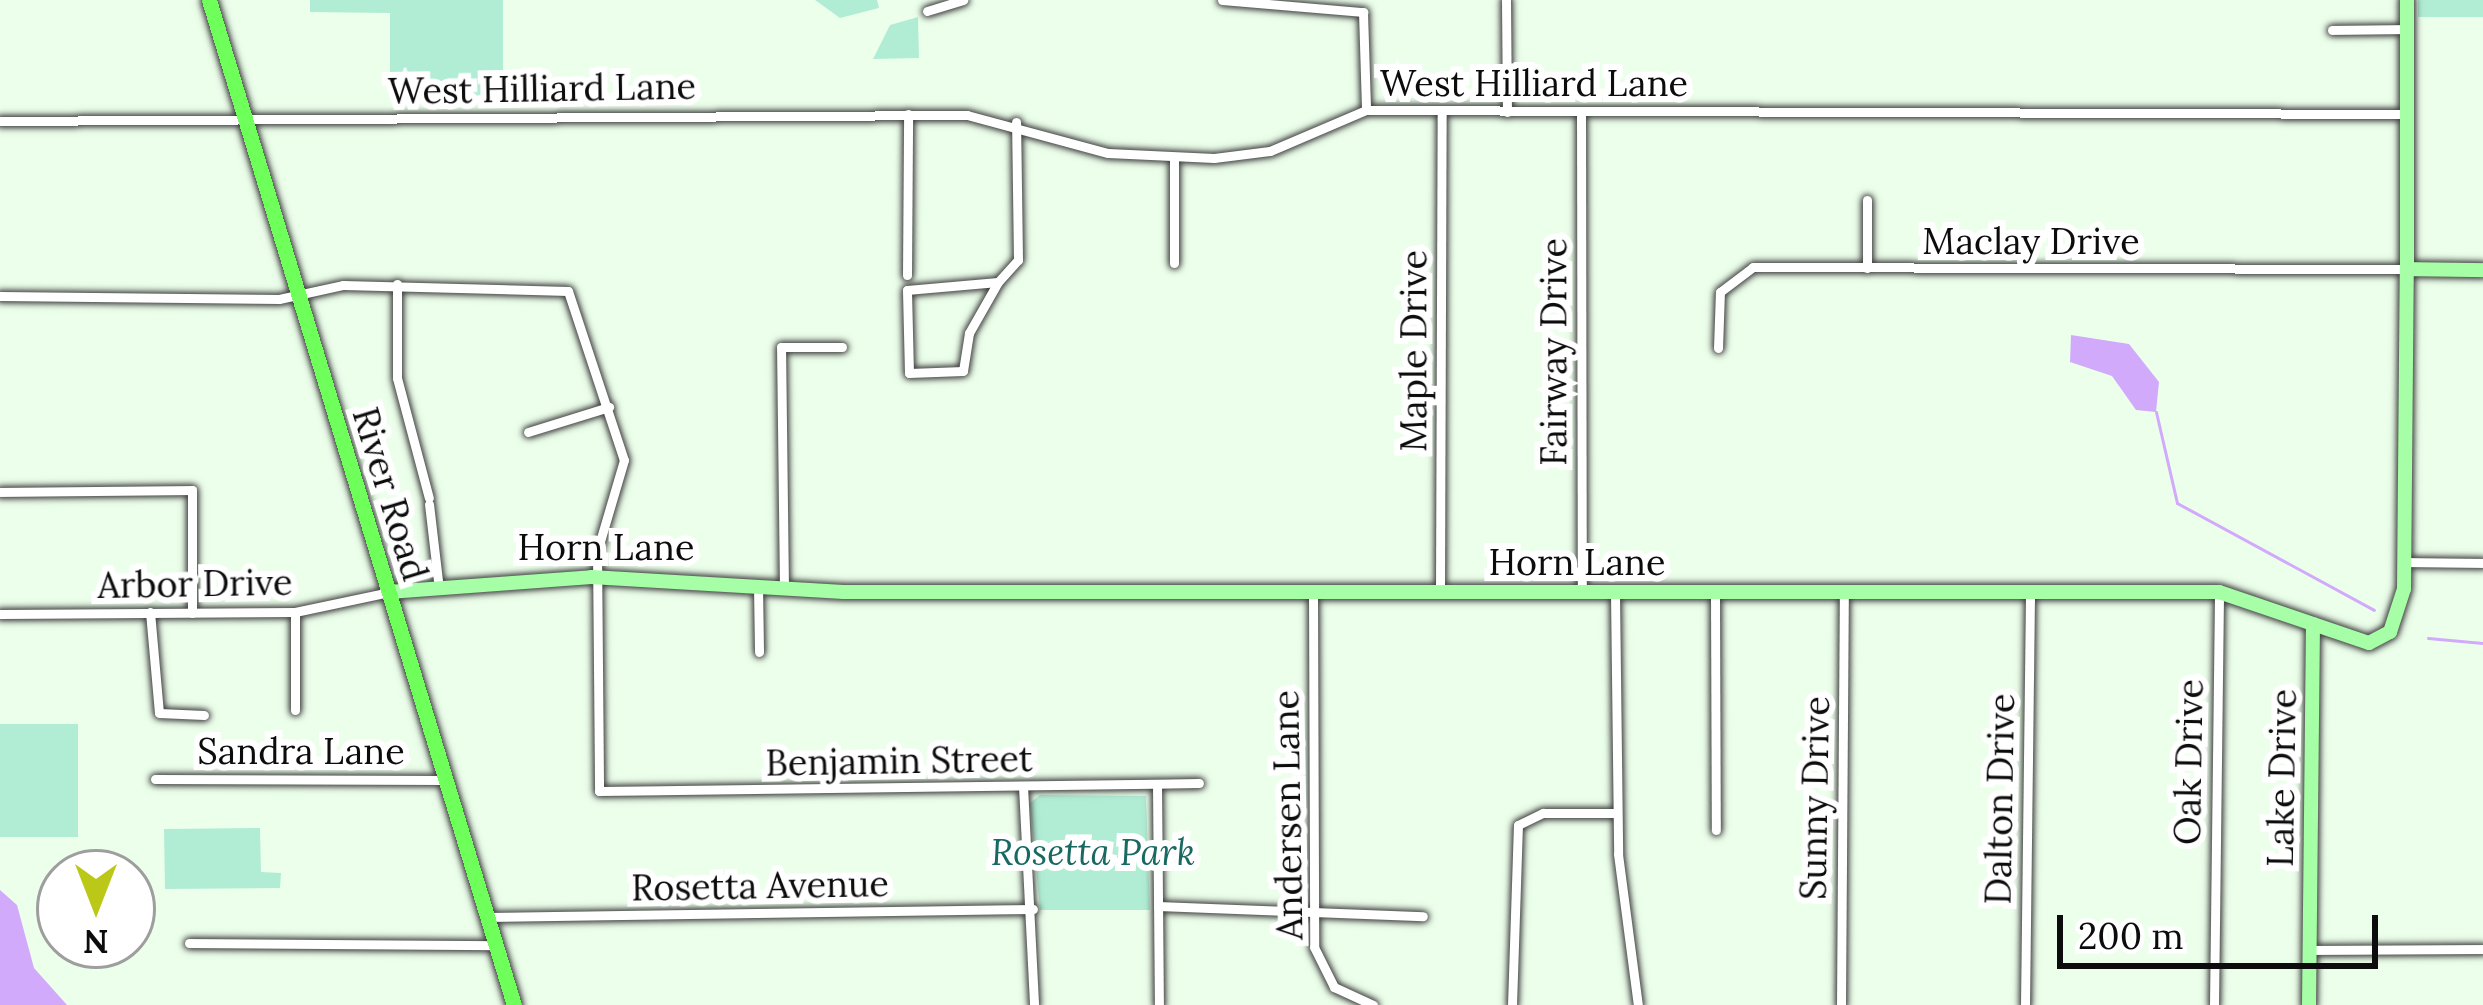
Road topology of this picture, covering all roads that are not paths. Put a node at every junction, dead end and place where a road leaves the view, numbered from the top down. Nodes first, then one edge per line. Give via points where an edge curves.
1 (209, 0) edge
2 (963, 0) edge
3 (1506, 0) edge
4 (2407, 0) edge
5 (1220, 3) edge
6 (928, 11) dead end
7 (2407, 29) junction
8 (2332, 30) dead end
9 (1366, 110) junction
10 (1442, 111) junction
11 (1507, 112) junction
12 (1581, 112) junction
13 (908, 114) junction
14 (2406, 114) junction
15 (0, 121) edge
16 (246, 122) junction
17 (1016, 122) junction
18 (1174, 157) junction
19 (1867, 200) dead end
20 (1174, 263) dead end
21 (1867, 268) junction
22 (2407, 269) junction
23 (2483, 270) edge
24 (907, 275) dead end
25 (998, 282) junction
26 (397, 284) junction
27 (298, 295) junction
28 (0, 296) edge
29 (842, 347) dead end
30 (1718, 348) dead end
31 (609, 407) junction
32 (528, 432) dead end
33 (0, 492) edge
34 (2405, 562) junction
35 (2483, 563) edge
36 (596, 577) junction
37 (438, 581) junction
38 (758, 584) junction
39 (784, 589) junction
40 (388, 592) junction
41 (1313, 592) junction
42 (1440, 592) junction
43 (1844, 592) junction
44 (2219, 592) junction
45 (1582, 593) junction
46 (1615, 593) junction
47 (1715, 593) junction
48 (2030, 593) junction
49 (295, 612) junction
50 (150, 613) junction
51 (192, 613) junction
52 (0, 614) edge
53 (2313, 624) junction
54 (759, 652) dead end
55 (295, 710) dead end
56 (204, 716) dead end
57 (155, 779) dead end
58 (446, 780) junction
59 (1199, 783) dead end
60 (1157, 784) junction
61 (1022, 786) junction
62 (1617, 814) junction
63 (1716, 830) dead end
64 (1158, 906) junction
65 (1033, 909) junction
66 (1423, 916) dead end
67 (487, 917) junction
68 (1314, 917) junction
69 (189, 944) dead end
70 (496, 945) junction
71 (2483, 949) edge
72 (2310, 950) junction
73 (514, 1005) edge
74 (1034, 1005) edge
75 (1159, 1005) edge
76 (1373, 1005) edge
77 (1511, 1005) edge
78 (1638, 1005) edge
79 (1841, 1005) edge
80 (2025, 1005) edge
81 (2214, 1005) edge
82 (2309, 1005) edge

1 - 16 main road, River Road
2 - 6 street
3 - 11 street
4 - 7 street, Horn Lane
5 - 9 street via 1369,12
7 - 8 street
7 - 14 street, Horn Lane
9 - 10 street, West Hilliard Lane
9 - 18 street, West Hilliard Lane via 1258,154
10 - 11 street, West Hilliard Lane
10 - 42 street, Maple Drive
11 - 12 street, West Hilliard Lane
12 - 14 street, West Hilliard Lane
12 - 45 street, Fairway Drive
13 - 16 street, West Hilliard Lane
13 - 17 street, West Hilliard Lane
13 - 24 street
14 - 22 street, Horn Lane
15 - 16 street, West Hilliard Lane
16 - 27 main road, River Road
17 - 18 street, West Hilliard Lane via 1091,149
17 - 25 street via 1018,260
18 - 20 street
19 - 21 street
21 - 22 street, Maclay Drive
21 - 30 street, Maclay Drive via 1736,273 1719,296
22 - 23 street
22 - 34 street, Horn Lane
25 - 25 street via 969,333 963,371 909,373 907,290
26 - 27 street
26 - 31 street via 564,289
26 - 37 street via 397,379 429,501
27 - 28 street
27 - 40 main road, River Road
29 - 39 street via 782,347
31 - 32 street
31 - 36 street via 624,471
33 - 51 street via 192,490
34 - 35 street
34 - 53 street, Horn Lane via 2400,613 2380,640
36 - 37 street, Horn Lane
36 - 38 street, Horn Lane
36 - 61 street, Benjamin Street via 598,791
37 - 40 street, Horn Lane
38 - 39 street, Horn Lane
38 - 54 street
39 - 41 street, Horn Lane
40 - 49 street, Arbor Drive
40 - 58 main road, River Road
41 - 42 street, Horn Lane
41 - 68 street, Andersen Lane
42 - 45 street, Horn Lane
43 - 47 street, Horn Lane
43 - 48 street, Horn Lane
43 - 79 street, Sunny Drive
44 - 48 street, Horn Lane
44 - 53 street, Horn Lane
44 - 81 street, Oak Drive
45 - 46 street, Horn Lane
46 - 47 street, Horn Lane
46 - 62 street
47 - 63 street
48 - 80 street, Dalton Drive
49 - 51 street, Arbor Drive
49 - 55 street
50 - 51 street, Arbor Drive
50 - 52 street, Arbor Drive
50 - 56 street via 159,713
53 - 72 street, Lake Drive
57 - 58 street, Sandra Lane
58 - 67 main road, River Road
59 - 60 street, Benjamin Street
60 - 61 street, Benjamin Street
60 - 64 street
61 - 65 street
62 - 77 street via 1543,814 1518,825
62 - 78 street
64 - 68 street
64 - 75 street
65 - 67 street, Rosetta Avenue
65 - 74 street
66 - 68 street
67 - 70 main road, River Road
68 - 76 street, Andersen Lane via 1320,971
69 - 70 street
70 - 73 main road, River Road
71 - 72 street
72 - 82 street, Lake Drive

